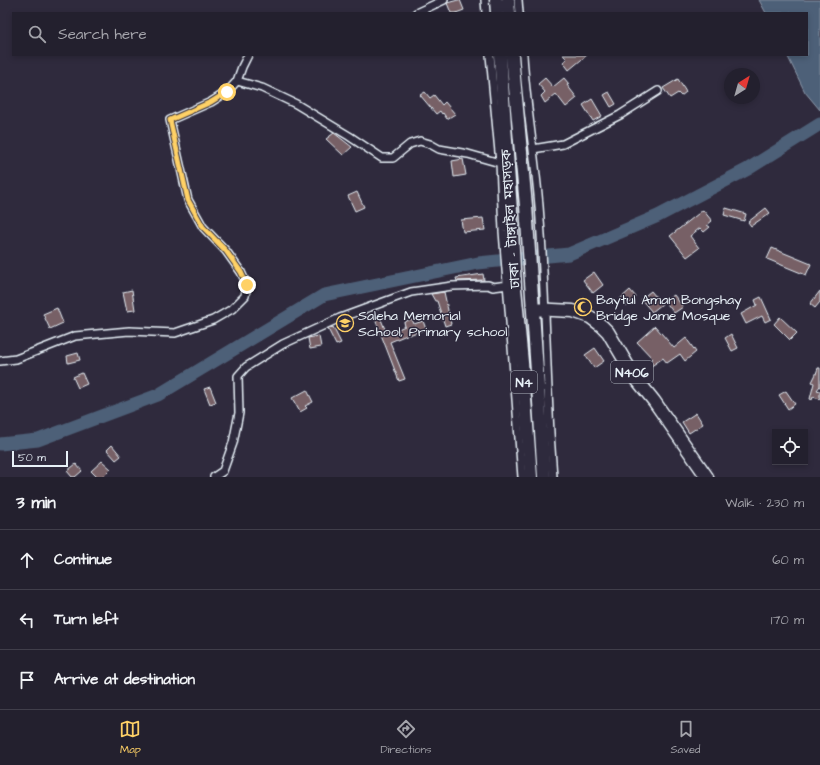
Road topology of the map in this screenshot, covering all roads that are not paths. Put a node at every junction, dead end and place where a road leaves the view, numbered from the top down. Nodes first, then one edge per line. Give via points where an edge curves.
1 (444, 0) edge
2 (485, 0) edge
3 (496, 0) edge
4 (508, 0) edge
5 (518, 0) edge
6 (418, 12) edge
7 (486, 12) edge
8 (497, 12) edge
9 (509, 12) edge
10 (519, 12) edge
11 (248, 56) edge
12 (490, 56) edge
13 (500, 56) edge
14 (512, 56) edge
15 (523, 56) edge
16 (237, 81) junction
17 (658, 91) dead end
18 (533, 149) junction
19 (500, 163) junction
20 (511, 286) junction
21 (538, 309) junction
22 (0, 362) edge
23 (546, 431) junction
24 (214, 477) edge
25 (522, 477) edge
26 (531, 477) edge
27 (544, 477) edge
28 (553, 477) edge
29 (707, 477) edge

1 - 6 street
2 - 7 street
3 - 8 highway
4 - 9 highway
5 - 10 street
11 - 16 street
12 - 19 street
13 - 20 highway, ঢাকা - টাঙ্গাইল মহাসড়ক / N4 via 511,211
14 - 21 highway, ঢাকা - টাঙ্গাইল মহাসড়ক / N4 via 531,289
15 - 18 street
16 - 19 street via 262,88 296,104 382,158 393,158 410,144 420,141
16 - 22 street via 227,92 211,102 170,120 188,200 203,227 226,251 241,272 247,285 245,296 232,309 213,320 175,333 129,331 75,336 16,359
17 - 18 street via 620,115 563,144
18 - 21 street via 542,271
19 - 20 street via 503,231
20 - 24 street via 452,286 411,292 333,321 283,344 246,367 238,376 240,413 233,443 223,471
20 - 25 street
20 - 26 highway, N4 via 523,373
21 - 23 highway, ঢাকা - টাঙ্গাইল মহাসড়ক / N4
21 - 29 highway, N406 via 573,311 602,326 634,376
23 - 27 highway, ঢাকা - টাঙ্গাইল মহাসড়ক / N4
23 - 28 street

